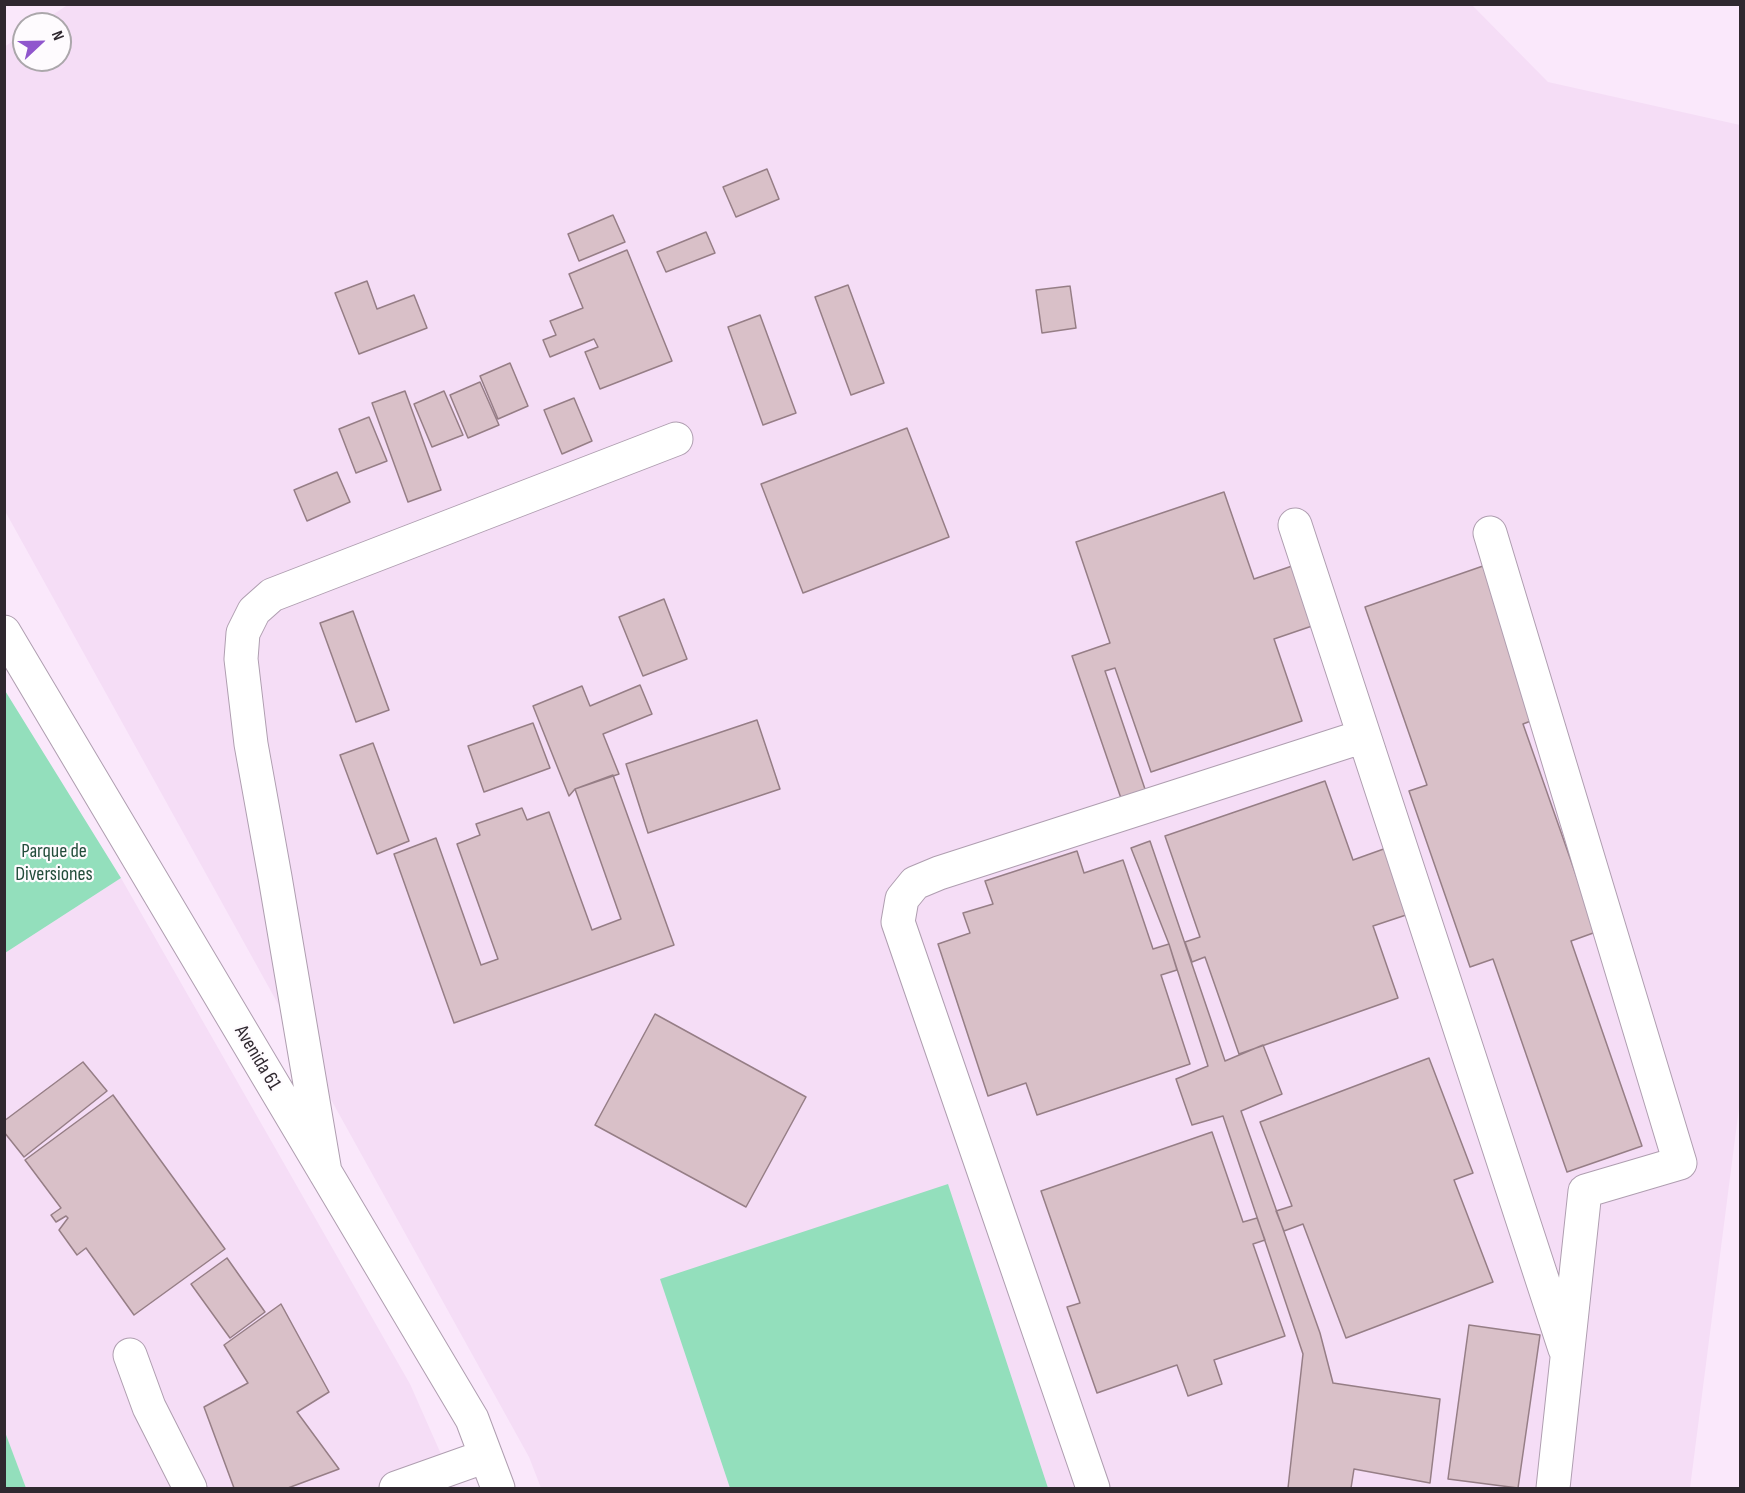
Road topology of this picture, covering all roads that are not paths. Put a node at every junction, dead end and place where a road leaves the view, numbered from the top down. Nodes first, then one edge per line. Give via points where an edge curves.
1 (676, 439) dead end
2 (1295, 525) dead end
3 (1490, 533) dead end
4 (4, 632) edge
5 (1364, 736) junction
6 (325, 1172) junction
7 (130, 1355) dead end
8 (1568, 1360) junction
9 (486, 1456) junction
10 (190, 1488) edge
11 (396, 1488) edge
12 (498, 1488) edge
13 (1093, 1488) edge
14 (1553, 1488) edge

1 - 6 street via 272,595 254,611 243,633 241,659 250,744
2 - 5 street
3 - 8 street via 1680,1163 1585,1191
4 - 6 street, Avenida 61
5 - 8 street
5 - 13 street via 939,873 915,883 902,899 898,922
6 - 9 street, Avenida 61 via 472,1419
7 - 10 street via 148,1407
8 - 14 street
9 - 11 street
9 - 12 street, Avenida 61

